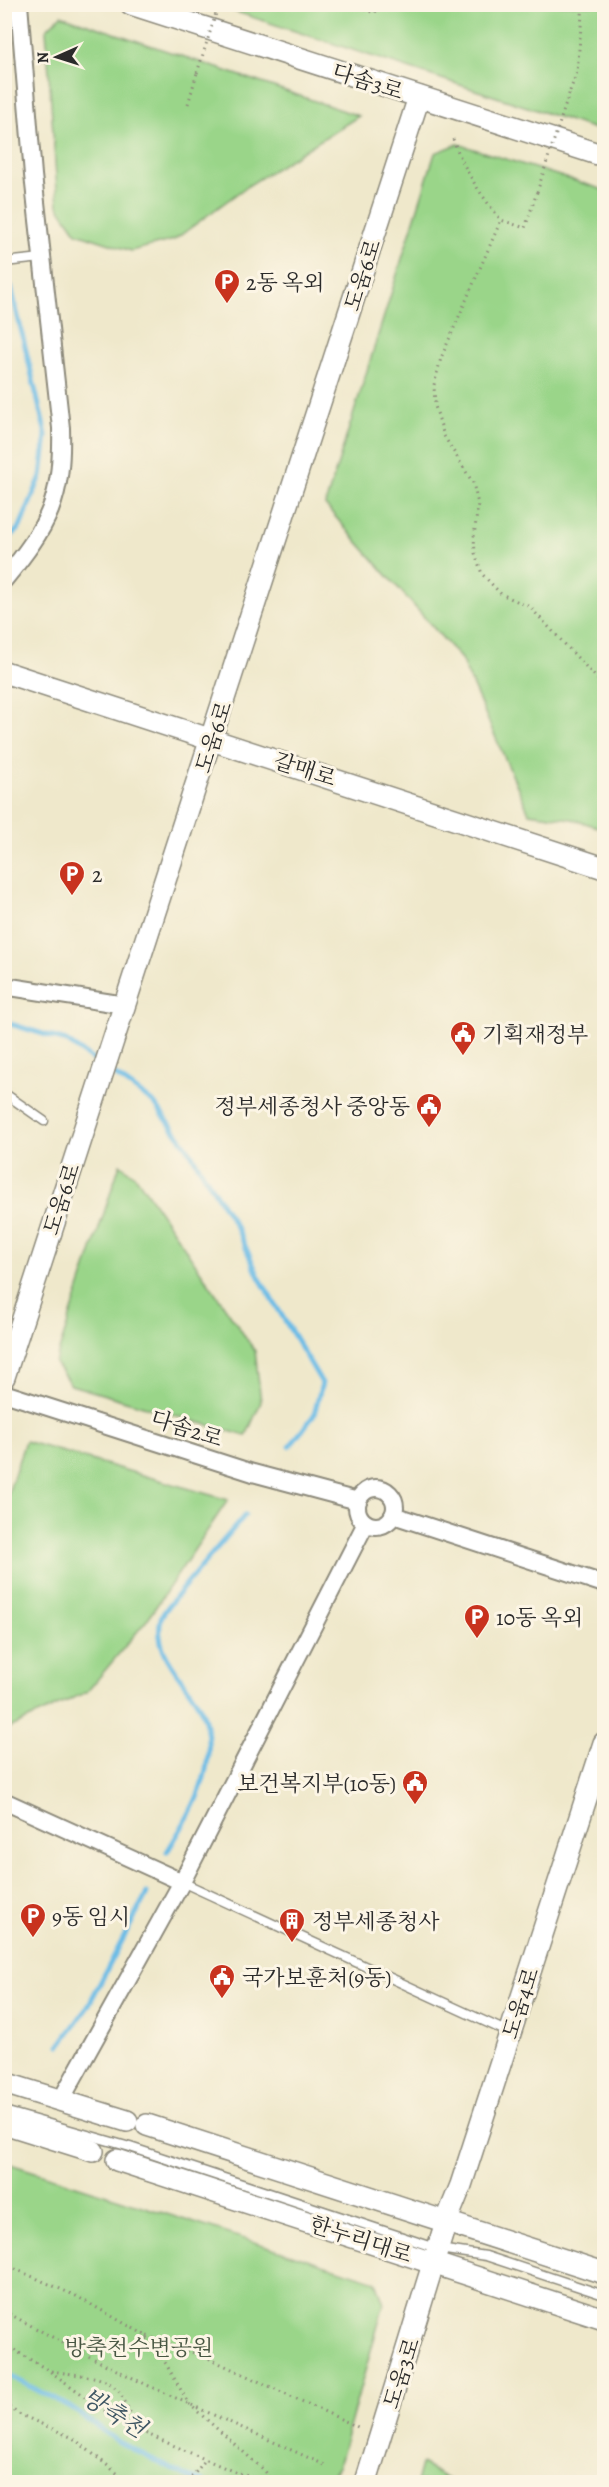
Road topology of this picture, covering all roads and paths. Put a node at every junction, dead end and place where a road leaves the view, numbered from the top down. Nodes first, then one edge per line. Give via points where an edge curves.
1 (19, 4) edge
2 (131, 4) edge
3 (219, 4) edge
4 (347, 4) edge
5 (379, 4) edge
6 (583, 4) edge
7 (419, 97) junction
8 (188, 104) dead end
9 (453, 139) dead end
10 (604, 156) edge
11 (501, 220) junction
12 (42, 258) junction
13 (4, 262) edge
14 (4, 580) edge
15 (4, 672) edge
16 (604, 686) edge
17 (213, 739) junction
18 (604, 867) edge
19 (4, 986) edge
20 (125, 1005) junction
21 (4, 1093) edge
22 (44, 1121) dead end
23 (4, 1377) edge
24 (4, 1393) edge
25 (358, 1501) junction
26 (393, 1515) junction
27 (366, 1523) junction
28 (604, 1584) edge
29 (604, 1743) edge
30 (4, 1801) edge
31 (182, 1882) junction
32 (510, 2033) junction
33 (4, 2083) edge
34 (61, 2100) junction
35 (4, 2111) edge
36 (4, 2123) edge
37 (93, 2151) dead end
38 (117, 2160) dead end
39 (446, 2222) junction
40 (437, 2256) junction
41 (4, 2264) edge
42 (604, 2273) edge
43 (604, 2295) edge
44 (4, 2310) edge
45 (604, 2319) edge
46 (145, 2335) junction
47 (4, 2344) edge
48 (48, 2370) junction
49 (4, 2404) edge
50 (189, 2404) junction
51 (360, 2428) dead end
52 (135, 2429) junction
53 (206, 2459) junction
54 (327, 2466) dead end
55 (128, 2482) edge
56 (188, 2482) edge
57 (265, 2482) edge
58 (273, 2482) edge
59 (366, 2482) edge

1 - 12 street
2 - 7 street, 다솜3로
3 - 8 path, bridge
4 - 5 path via 375,13
6 - 11 path, bridge via 577,72 525,228
7 - 10 street, 다솜3로
7 - 17 street, 도움6로
9 - 11 path via 462,164
11 - 16 path via 441,358 434,385 435,406 444,436 473,483 478,504 474,537 482,574 501,594 530,607
12 - 13 lane
12 - 14 street via 62,465 44,527
15 - 17 street, 갈매로
17 - 18 street, 갈매로
17 - 20 street, 도움6로
19 - 20 street
20 - 23 street, 도움6로
21 - 22 lane
24 - 25 street, 다솜2로 via 252,1473
25 - 26 street via 370,1489 382,1490 394,1503
25 - 27 street via 358,1513
26 - 27 street via 378,1526
26 - 28 street
27 - 31 street
29 - 32 street, 도움4로
30 - 31 street
31 - 32 lane
31 - 34 street
32 - 39 street, 도움4로
33 - 34 street, 한누리대로
34 - 39 street, 한누리대로
35 - 40 lane via 130,2147
36 - 37 street
38 - 40 street, 한누리대로
39 - 40 street, 도움4로
39 - 42 street, 한누리대로
40 - 43 lane via 486,2256
40 - 45 street, 한누리대로
40 - 59 street, 도움3로
41 - 46 path via 76,2296
44 - 50 path via 78,2351
46 - 50 path
46 - 51 path via 208,2358
47 - 48 path
48 - 52 path
48 - 52 path via 116,2385
49 - 55 path via 73,2438
50 - 54 path
50 - 58 path via 265,2470
52 - 53 path
53 - 56 path
53 - 57 path

